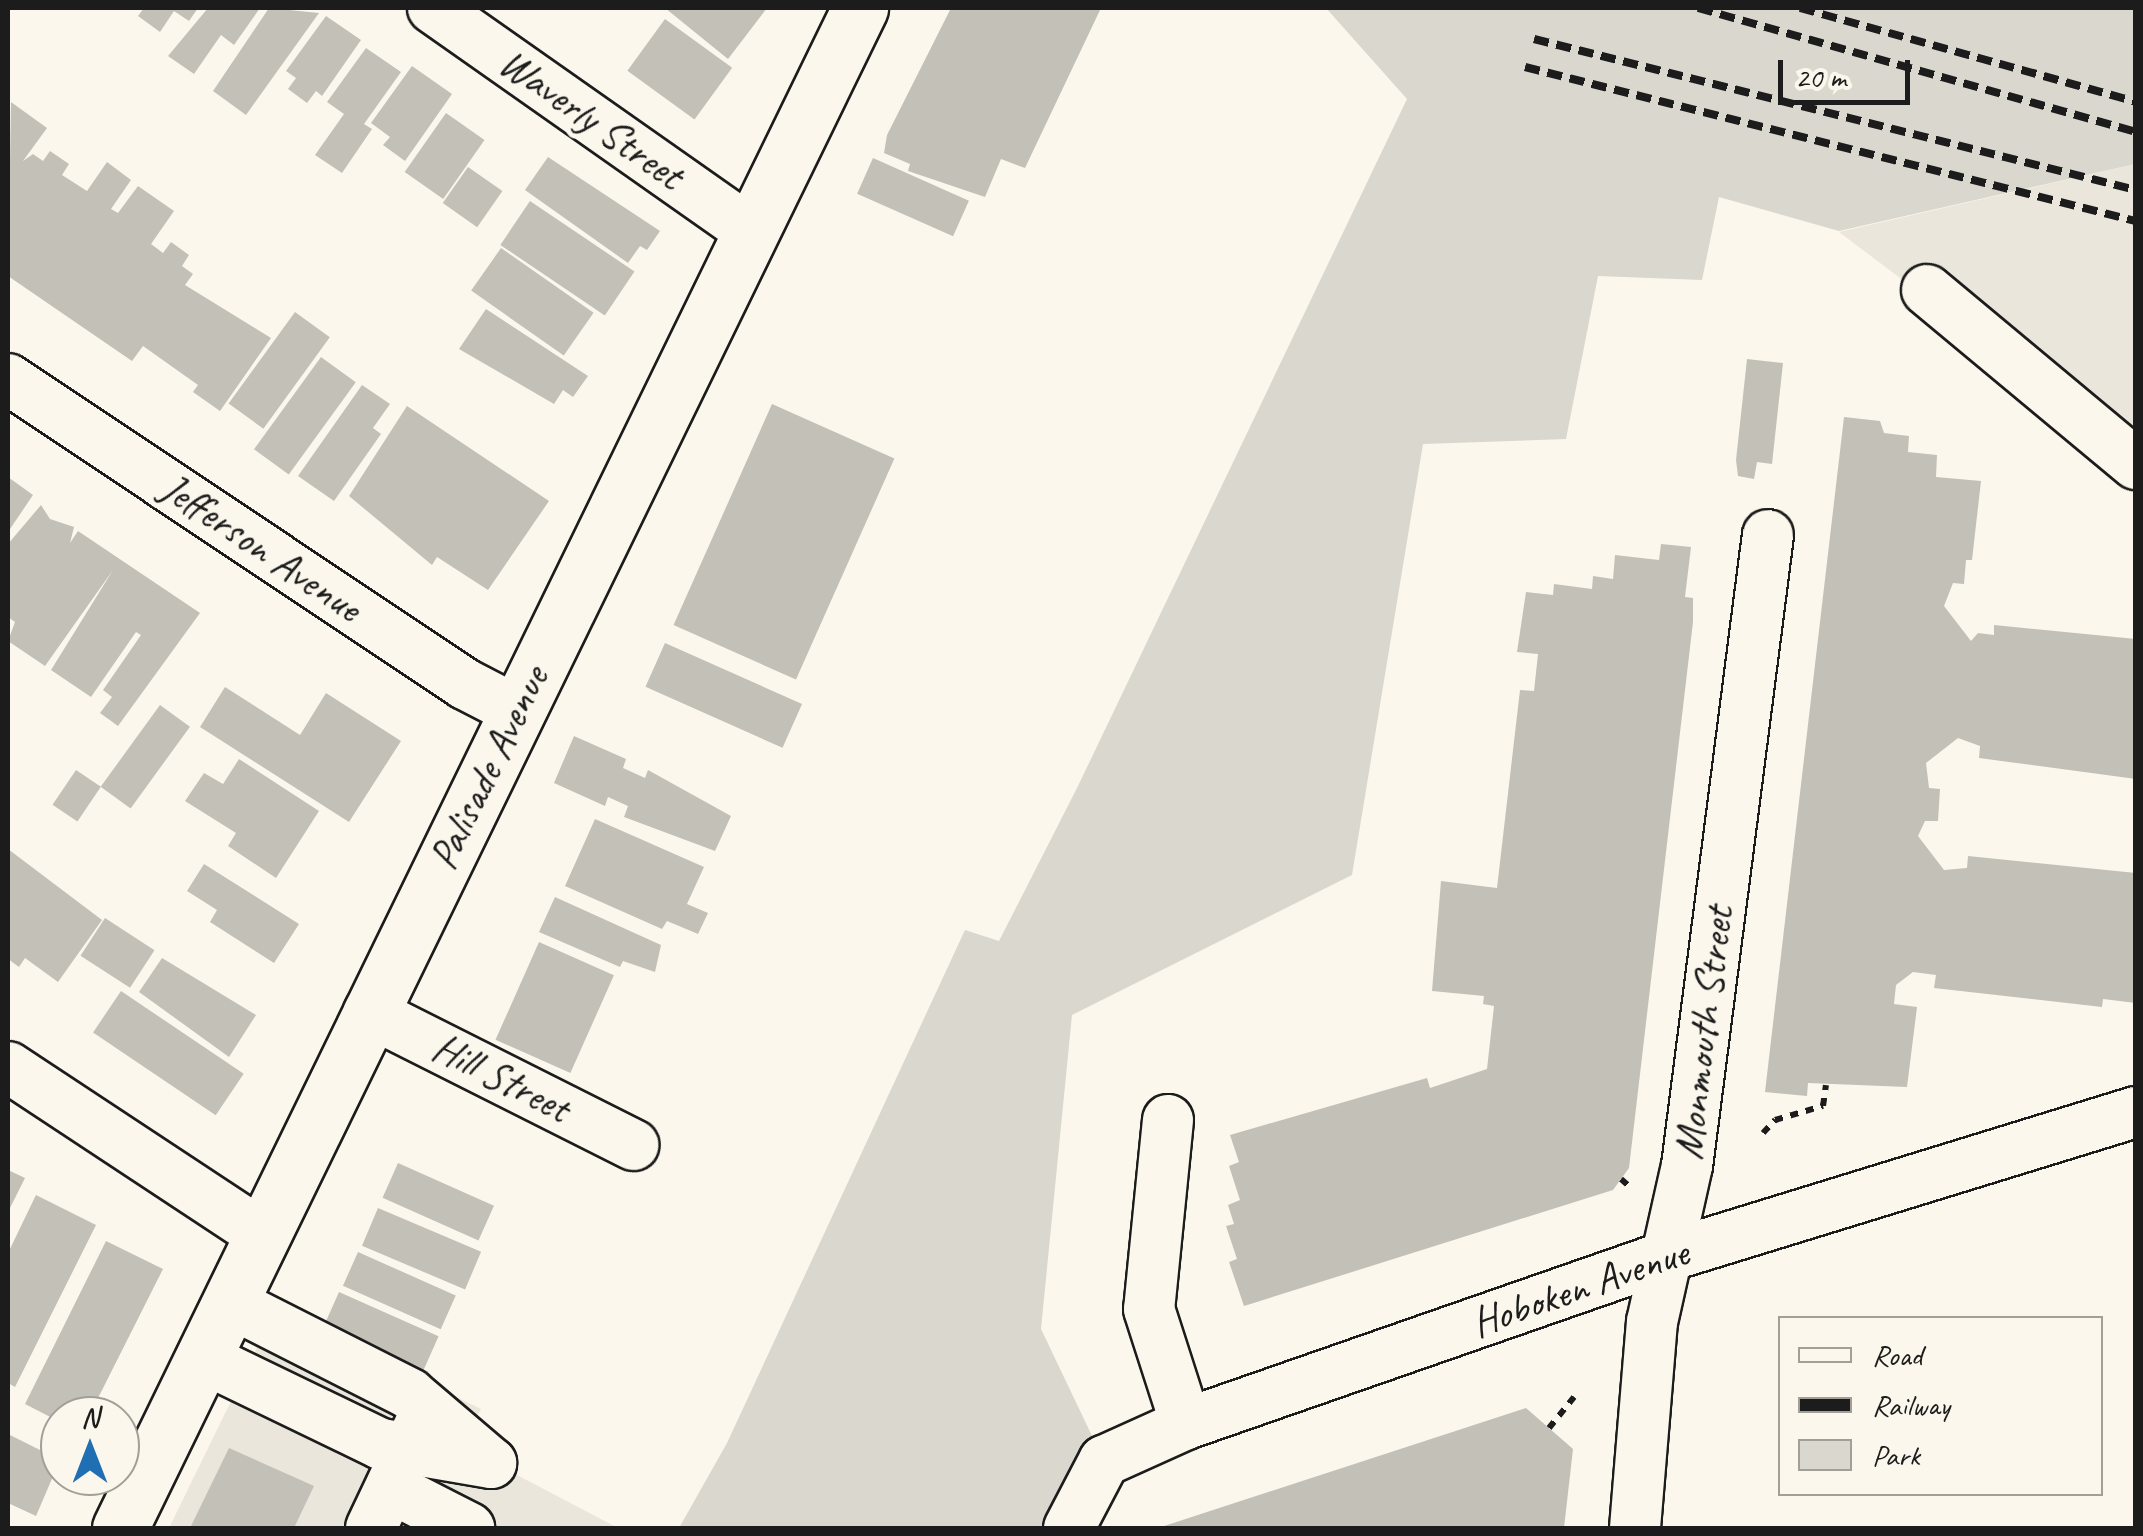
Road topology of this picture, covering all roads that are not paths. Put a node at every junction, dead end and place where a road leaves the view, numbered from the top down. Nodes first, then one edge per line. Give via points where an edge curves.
1 (433, 8) edge
2 (860, 8) edge
3 (750, 231) junction
4 (1927, 290) dead end
5 (8, 379) edge
6 (2136, 464) edge
7 (1768, 535) dead end
8 (517, 711) junction
9 (369, 1012) junction
10 (8, 1067) edge
11 (2136, 1112) edge
12 (1168, 1120) dead end
13 (633, 1145) dead end
14 (262, 1234) junction
15 (1672, 1255) junction
16 (229, 1302) junction
17 (203, 1358) junction
18 (1186, 1424) junction
19 (399, 1468) edge
20 (120, 1528) edge
21 (469, 1528) edge
22 (1069, 1528) edge
23 (1635, 1528) edge

1 - 3 street, Waverly Street
2 - 3 main road, Palisade Avenue
3 - 8 main road, Palisade Avenue
4 - 6 street
5 - 8 street, Jefferson Avenue via 465,684
7 - 15 street, Monmouth Street
8 - 9 main road, Palisade Avenue
9 - 13 street, Hill Street
9 - 14 main road, Palisade Avenue
10 - 14 street
11 - 15 street, Hoboken Avenue
12 - 18 street via 1150,1309
14 - 16 main road, Palisade Avenue
15 - 18 street, Hoboken Avenue
15 - 23 street, Monmouth Street via 1652,1322
16 - 17 main road, Palisade Avenue
16 - 19 street via 410,1394
17 - 19 street via 381,1444
17 - 20 main road, Palisade Avenue
18 - 22 street, Hoboken Avenue via 1104,1461
19 - 21 street

